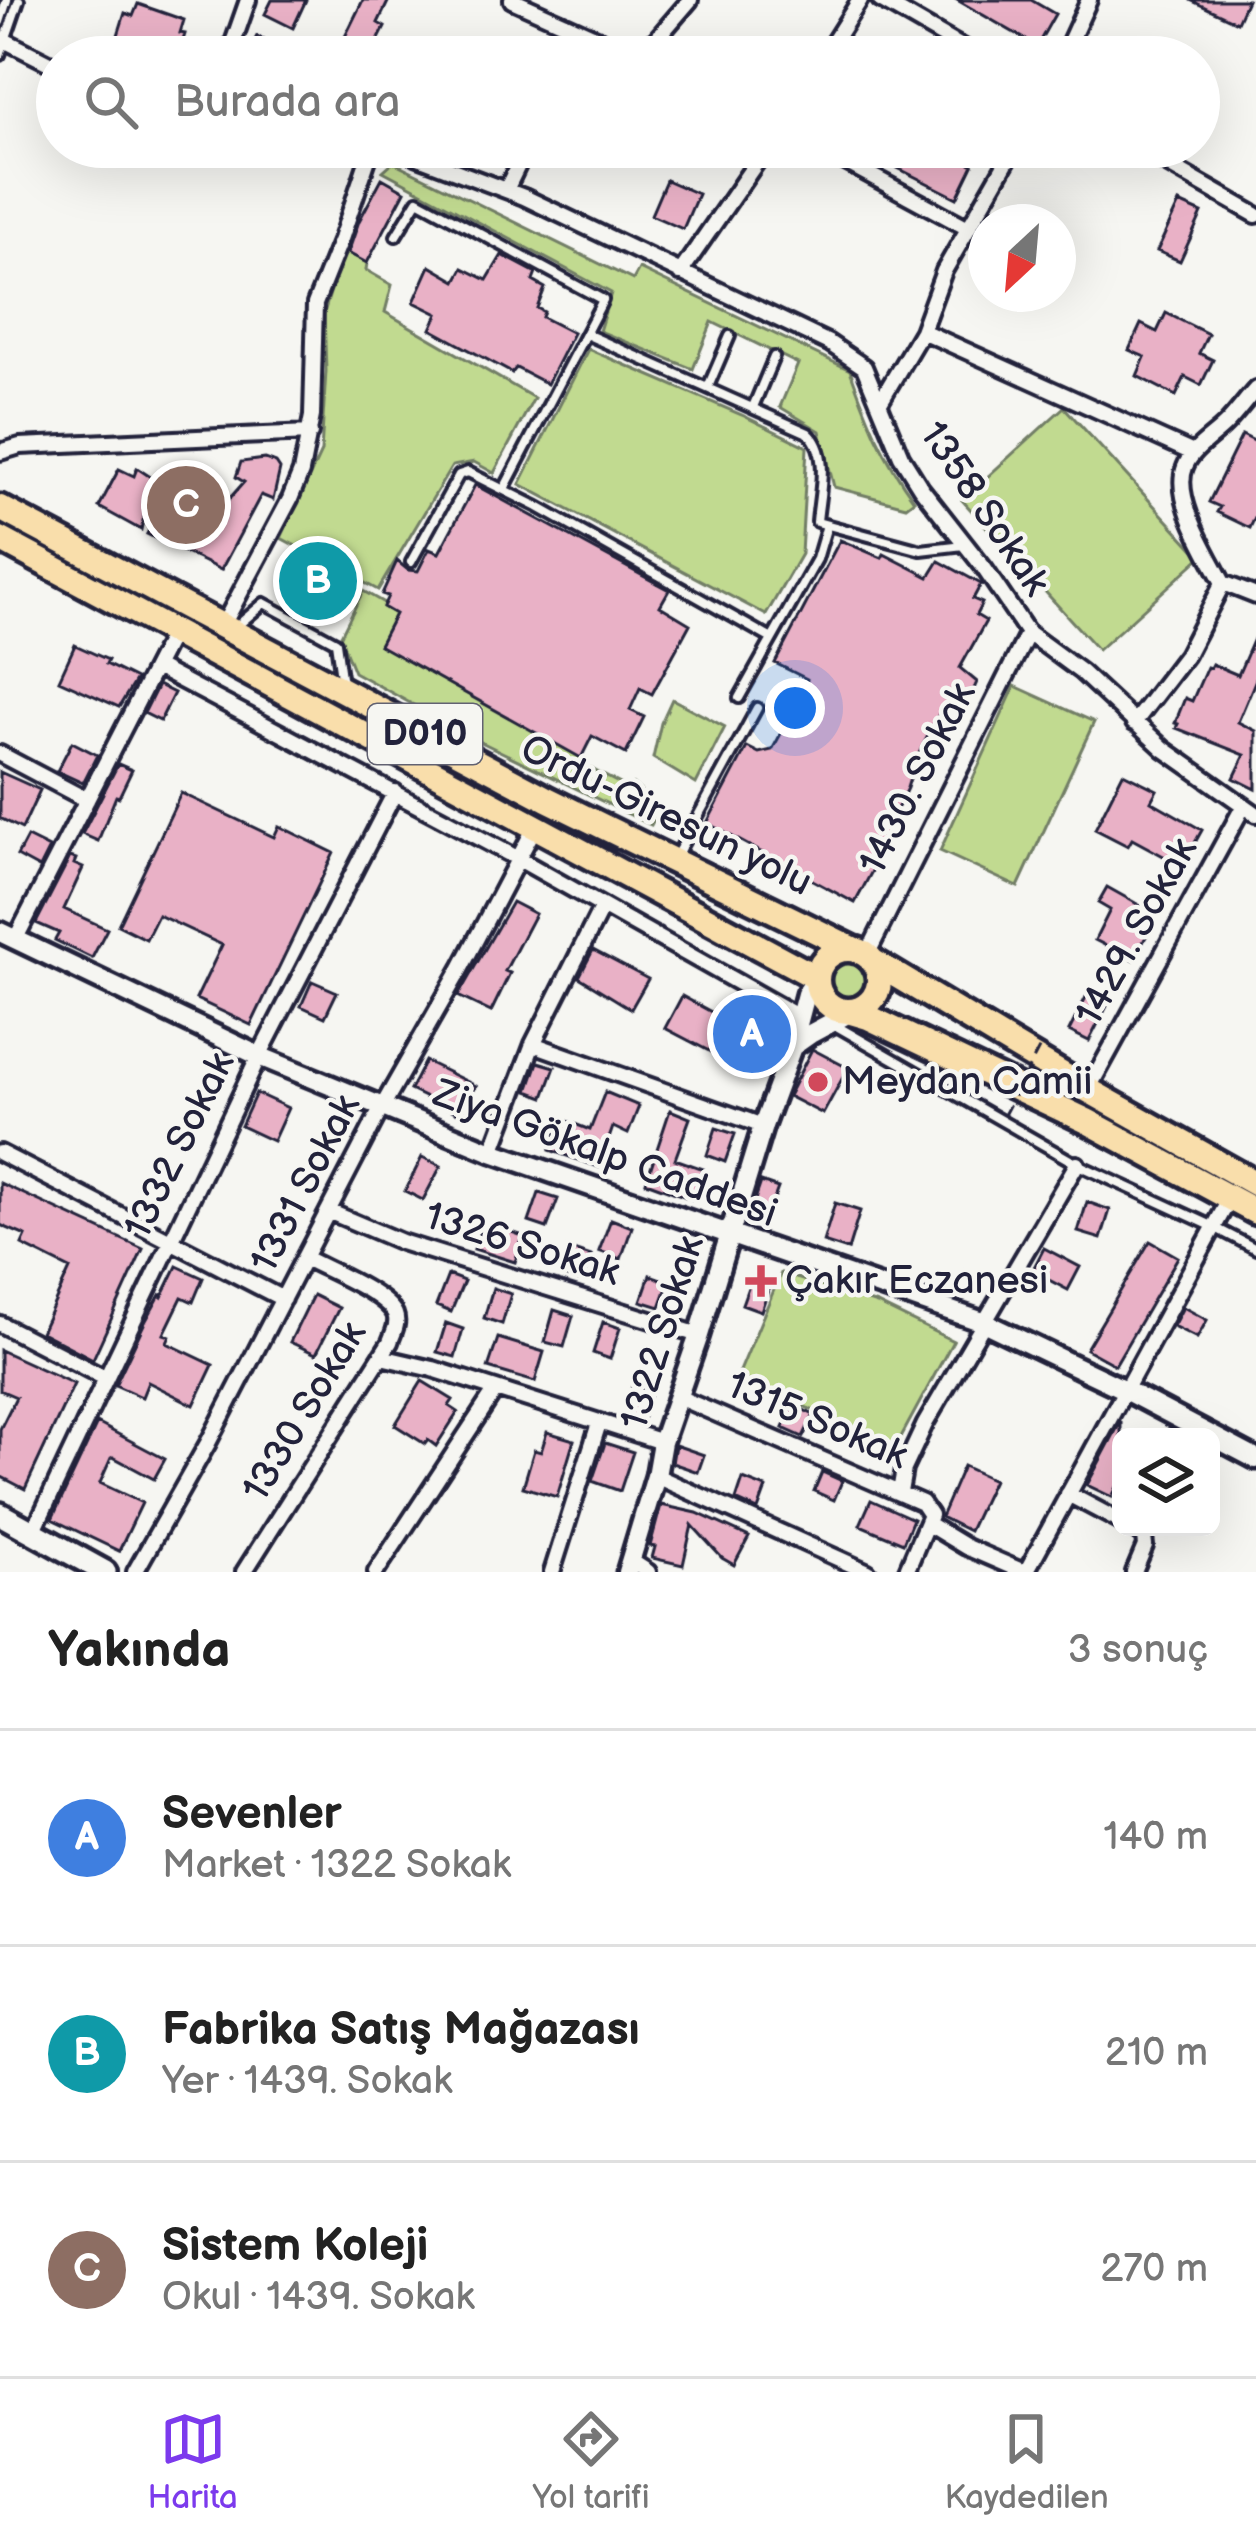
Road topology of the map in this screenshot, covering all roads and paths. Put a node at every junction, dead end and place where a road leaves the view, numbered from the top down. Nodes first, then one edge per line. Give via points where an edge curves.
1 (7, 0) edge
2 (19, 0) edge
3 (248, 0) edge
4 (512, 0) edge
5 (690, 0) edge
6 (860, 0) edge
7 (880, 0) edge
8 (1089, 0) edge
9 (0, 22) edge
10 (235, 36) edge
11 (592, 36) edge
12 (659, 36) edge
13 (837, 36) edge
14 (943, 36) edge
15 (1073, 36) edge
16 (2, 45) edge
17 (36, 59) edge
18 (365, 168) edge
19 (448, 168) edge
20 (517, 168) edge
21 (752, 168) edge
22 (857, 168) edge
23 (1004, 168) edge
24 (1174, 168) edge
25 (506, 190) junction
26 (982, 204) edge
27 (1256, 214) edge
28 (968, 228) joint
29 (396, 236) dead end
30 (680, 273) junction
31 (922, 331) junction
32 (586, 334) junction
33 (730, 336) dead end
34 (774, 357) dead end
35 (707, 387) junction
36 (1256, 389) edge
37 (880, 401) junction
38 (753, 407) junction
39 (310, 433) junction
40 (0, 452) edge
41 (1193, 453) junction
42 (505, 489) junction
43 (0, 508) edge
44 (827, 525) junction
45 (0, 539) edge
46 (965, 544) junction
47 (411, 562) dead end
48 (1223, 583) junction
49 (1256, 596) edge
50 (226, 629) junction
51 (174, 630) junction
52 (1028, 633) junction
53 (772, 639) junction
54 (156, 667) junction
55 (343, 691) junction
56 (739, 698) dead end
57 (757, 708) dead end
58 (1134, 724) junction
59 (0, 754) edge
60 (395, 792) junction
61 (87, 800) junction
62 (1250, 810) edge
63 (535, 827) junction
64 (517, 858) junction
65 (674, 861) junction
66 (602, 907) junction
67 (8, 936) edge
68 (866, 956) junction
69 (817, 978) junction
70 (799, 1017) junction
71 (841, 1017) junction
72 (1042, 1043) dead end
73 (533, 1044) junction
74 (792, 1047) junction
75 (259, 1056) junction
76 (1088, 1090) junction
77 (382, 1107) junction
78 (1004, 1115) dead end
79 (763, 1126) junction
80 (492, 1152) junction
81 (0, 1154) edge
82 (1077, 1164) junction
83 (1256, 1184) edge
84 (1230, 1198) junction
85 (328, 1211) junction
86 (1256, 1212) edge
87 (1212, 1226) junction
88 (728, 1235) junction
89 (171, 1240) junction
90 (1256, 1249) edge
91 (305, 1258) junction
92 (283, 1299) junction
93 (983, 1322) junction
94 (0, 1324) edge
95 (699, 1335) junction
96 (381, 1357) junction
97 (105, 1378) junction
98 (496, 1389) junction
99 (1124, 1389) junction
100 (678, 1397) junction
101 (598, 1423) junction
102 (662, 1442) junction
103 (1256, 1459) edge
104 (656, 1476) junction
105 (900, 1492) junction
106 (1069, 1494) junction
107 (0, 1514) edge
108 (928, 1517) junction
109 (1112, 1517) edge
110 (33, 1532) junction
111 (1143, 1536) edge
112 (379, 1568) edge
113 (635, 1568) edge
114 (105, 1572) edge
115 (135, 1572) edge
116 (244, 1572) edge
117 (399, 1572) edge
118 (552, 1572) edge
119 (868, 1572) edge
120 (905, 1572) edge
121 (1025, 1572) edge
122 (1134, 1572) edge

1 - 9 lane
2 - 16 lane
3 - 10 street
4 - 11 street
5 - 12 street
6 - 13 street
7 - 14 street
8 - 15 street
16 - 17 street
18 - 39 street via 315,304
19 - 25 street, 1358 Sokak
20 - 25 street
21 - 30 street
22 - 28 street
23 - 26 street
24 - 27 street
25 - 30 street, 1358 Sokak
28 - 31 street
29 - 32 lane via 418,200 603,300
30 - 37 street, 1358 Sokak via 849,356 864,367
31 - 37 street
31 - 41 street
32 - 35 lane
32 - 42 lane
33 - 35 lane
34 - 38 lane
35 - 38 lane
36 - 41 street
37 - 46 street, 1358 Sokak via 920,488
38 - 44 lane via 818,442 817,522
39 - 40 street
39 - 50 street via 290,499
41 - 48 street via 1182,487
42 - 47 lane via 464,472
42 - 53 lane
43 - 50 highway, Ordu-Giresun yolu / D010
44 - 46 lane via 921,550
44 - 53 lane via 817,560
45 - 51 highway, Ordu-Giresun yolu / D010
46 - 52 street, 1358 Sokak
48 - 49 street
48 - 58 street via 1186,655
50 - 55 highway, Ordu-Giresun yolu / D010
50 - 55 lane via 264,603 336,642
51 - 54 street
51 - 63 highway, Ordu-Giresun yolu / D010
52 - 58 street, 1358 Sokak
52 - 68 street, 1430. Sokak
53 - 56 lane
54 - 60 street
54 - 61 street
55 - 65 highway, Ordu-Giresun yolu / D010
57 - 65 lane
58 - 62 street, 1358 Sokak
59 - 61 street
60 - 64 street
60 - 75 street, 1332 Sokak
61 - 67 street
62 - 76 street, 1429. Sokak
63 - 64 street, 1331 Sokak
63 - 69 highway, Ordu-Giresun yolu / D010
64 - 66 street
64 - 77 street, 1331 Sokak
65 - 68 highway, Ordu-Giresun yolu / D010
66 - 70 street
66 - 73 street
67 - 75 street, Ziya Gökalp Caddesi
68 - 69 highway via 842,950
68 - 71 highway via 880,980 874,998
68 - 76 highway, D010
69 - 70 street, 1322 Sokak
69 - 71 highway
70 - 74 street, 1322 Sokak
71 - 74 street
71 - 82 lane
71 - 84 highway via 868,1017
72 - 78 path, bridge
73 - 79 street
73 - 80 street
74 - 79 street, 1322 Sokak
75 - 77 street, Ziya Gökalp Caddesi
75 - 89 street, 1332 Sokak
76 - 83 highway, D010
77 - 80 street, Ziya Gökalp Caddesi
77 - 85 street, 1331 Sokak
79 - 88 street, 1322 Sokak
80 - 88 street, Ziya Gökalp Caddesi
81 - 89 street
82 - 87 lane
82 - 93 street
84 - 86 highway
84 - 87 street
85 - 91 street, 1331 Sokak
85 - 95 street, 1326 Sokak via 401,1242
87 - 90 lane
87 - 99 street
88 - 93 street, Ziya Gökalp Caddesi
88 - 95 street, 1322 Sokak
89 - 92 street
89 - 97 street, 1332 Sokak
91 - 92 street, 1331 Sokak
91 - 96 street, 1330 Sokak via 394,1312
92 - 115 street, 1331 Sokak
93 - 99 street, Ziya Gökalp Caddesi
93 - 105 street via 925,1424
94 - 97 street
95 - 100 street, 1322 Sokak
96 - 98 street
96 - 116 street, 1330 Sokak
97 - 110 street, 1332 Sokak
98 - 101 street
98 - 112 street
99 - 103 street, Ziya Gökalp Caddesi
99 - 106 street
100 - 102 street, 1322 Sokak
100 - 105 street, 1315 Sokak
101 - 102 street
101 - 118 street
102 - 104 street, 1322 Sokak
104 - 113 street, 1322 Sokak
104 - 119 street
105 - 108 street, 1315 Sokak
106 - 109 street
106 - 121 street
107 - 110 main road
108 - 120 street
108 - 121 street, 1315 Sokak via 966,1546
110 - 114 main road
111 - 122 street
112 - 117 street

